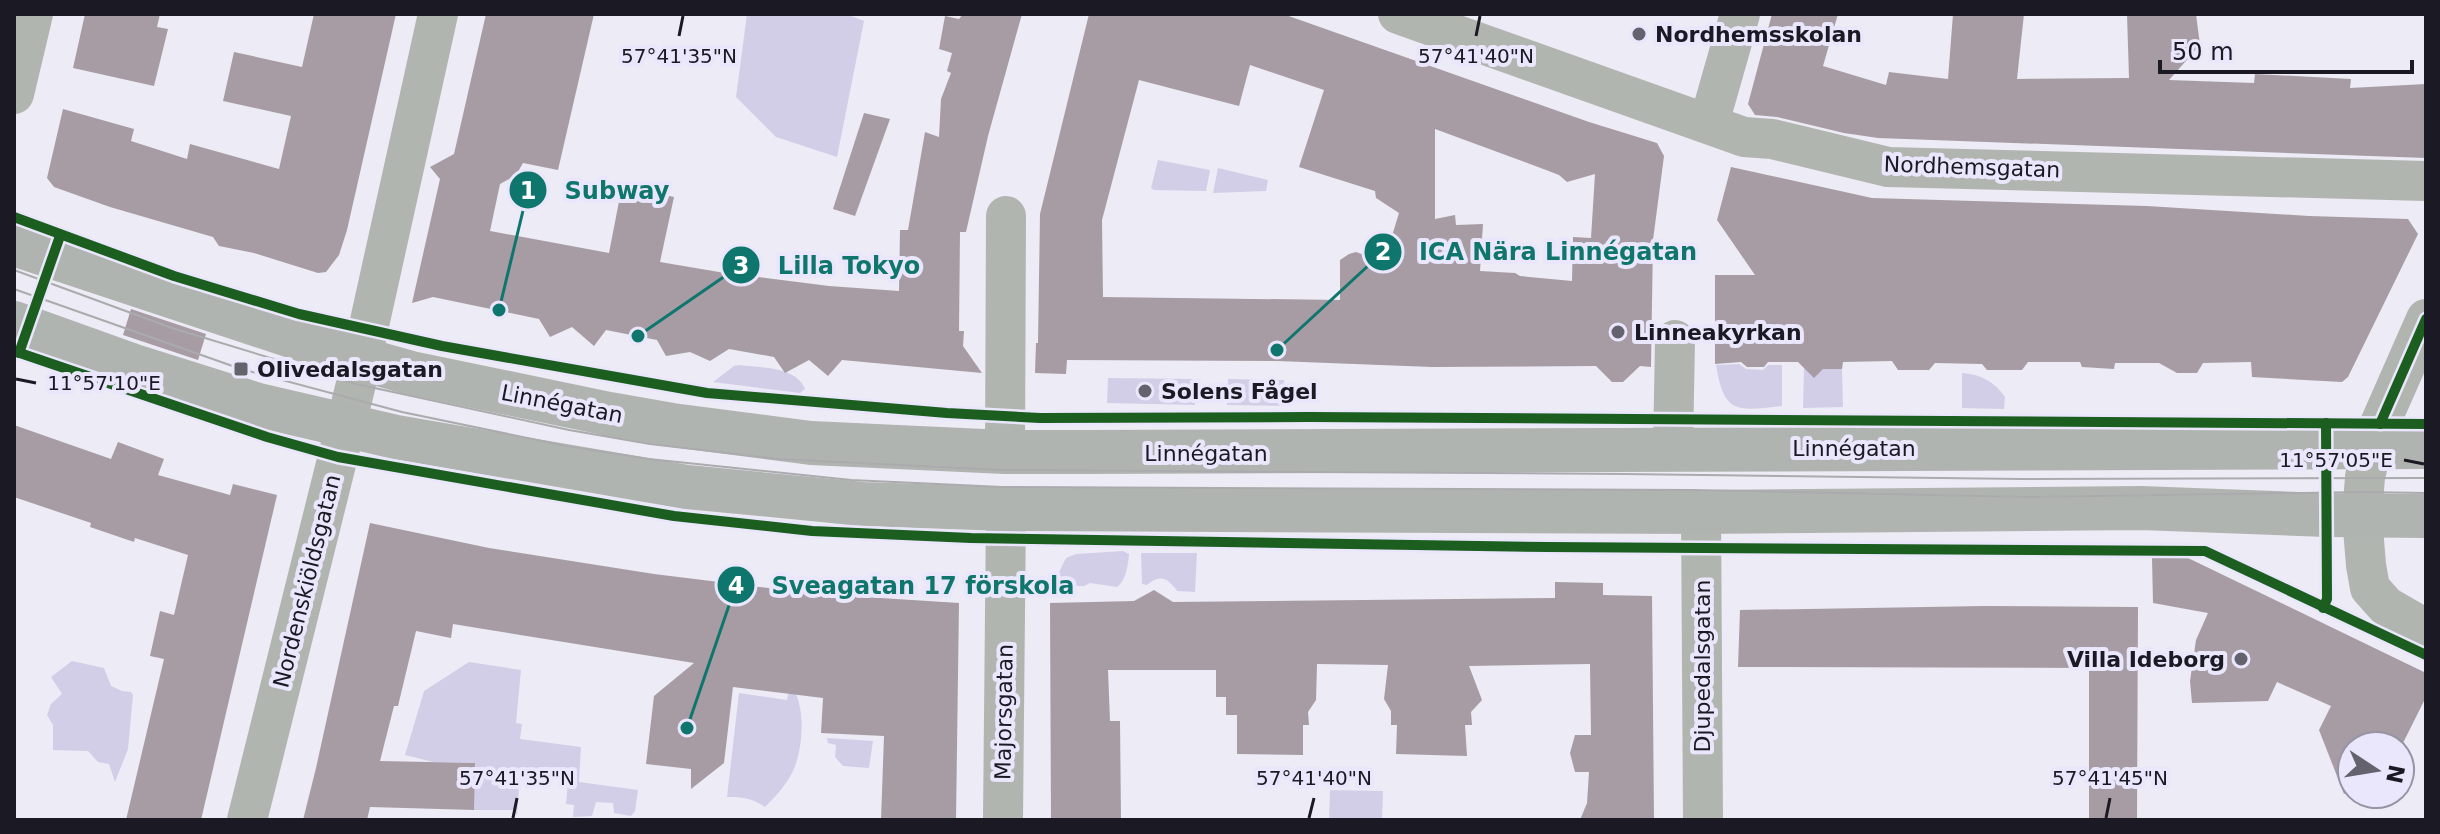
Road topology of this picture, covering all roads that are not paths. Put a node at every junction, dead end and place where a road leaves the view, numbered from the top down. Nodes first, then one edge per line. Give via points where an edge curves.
1 (33, 14) edge
2 (438, 14) edge
3 (1398, 14) edge
4 (1740, 14) edge
5 (14, 94) edge
6 (1709, 123) junction
7 (2426, 181) edge
8 (1006, 216) dead end
9 (14, 244) edge
10 (2426, 319) edge
11 (14, 323) edge
12 (1675, 340) dead end
13 (361, 359) junction
14 (346, 425) junction
15 (2372, 446) junction
16 (2426, 447) edge
17 (1673, 448) junction
18 (1005, 452) junction
19 (2363, 504) junction
20 (1006, 509) junction
21 (1701, 512) junction
22 (2426, 516) edge
23 (2426, 629) edge
24 (247, 820) edge
25 (1003, 820) edge
26 (1703, 820) edge

1 - 5 street
2 - 13 street, Nordenskiöldsgatan
3 - 6 street, Nordhemsgatan
4 - 6 street
6 - 7 street, Nordhemsgatan via 1744,137 1888,167
8 - 18 street
9 - 13 street, Linnégatan
10 - 15 street
11 - 14 street via 258,405
12 - 17 street
13 - 14 street, Nordenskiöldsgatan
13 - 18 street, Linnégatan via 672,425 811,443
14 - 20 street via 687,487 863,504
14 - 24 street, Nordenskiöldsgatan
15 - 16 street, Linnégatan
15 - 17 street, Linnégatan
15 - 19 street
17 - 18 street, Linnégatan
19 - 21 street
19 - 22 street
19 - 23 street via 2370,588 2386,606
20 - 21 street
20 - 25 street, Majorsgatan
21 - 26 street, Djupedalsgatan

